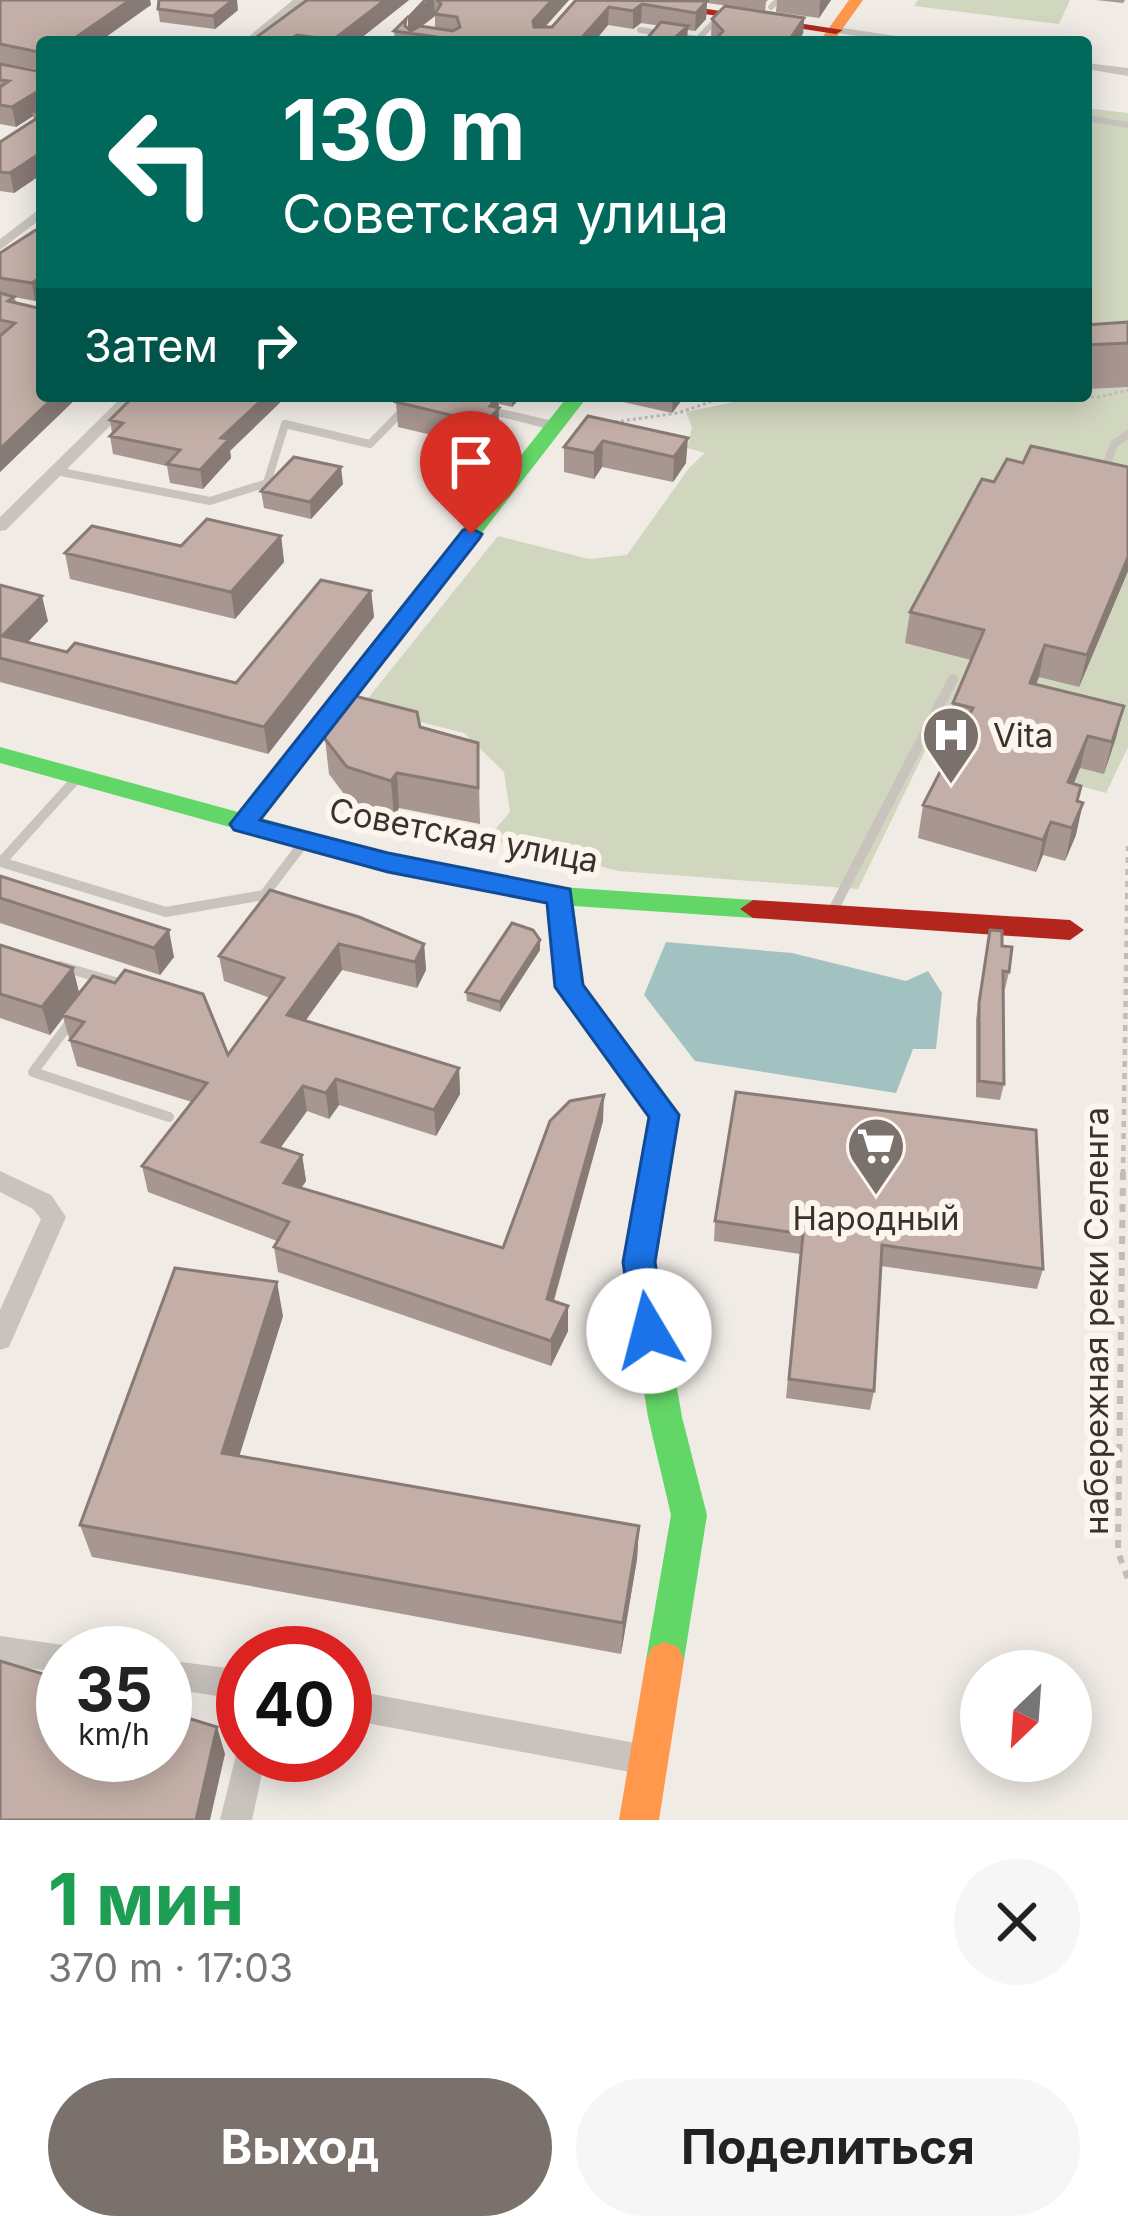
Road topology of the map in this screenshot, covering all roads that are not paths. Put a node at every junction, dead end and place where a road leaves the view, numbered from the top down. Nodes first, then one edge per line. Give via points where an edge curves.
1 (300, 0) edge
2 (619, 0) edge
3 (778, 0) edge
4 (856, 0) edge
5 (771, 7) edge
6 (722, 14) junction
7 (640, 30) dead end
8 (255, 36) edge
9 (679, 36) edge
10 (701, 36) edge
11 (831, 36) edge
12 (1092, 67) edge
13 (1128, 72) edge
14 (1092, 119) edge
15 (1128, 125) edge
16 (36, 216) edge
17 (0, 246) edge
18 (126, 402) edge
19 (416, 402) edge
20 (449, 402) edge
21 (575, 402) edge
22 (562, 427) junction
23 (1128, 434) edge
24 (1107, 464) edge
25 (56, 472) junction
26 (0, 526) edge
27 (953, 679) dead end
28 (0, 755) edge
29 (77, 778) junction
30 (243, 824) junction
31 (305, 841) junction
32 (560, 896) junction
33 (831, 914) junction
34 (1070, 930) dead end
35 (41, 960) edge
36 (104, 980) junction
37 (152, 991) edge
38 (89, 998) edge
39 (76, 1016) edge
40 (169, 1117) dead end
41 (0, 1181) edge
42 (0, 1339) edge
43 (0, 1650) edge
44 (36, 1655) edge
45 (372, 1709) edge
46 (652, 1761) junction
47 (245, 1782) edge
48 (236, 1820) edge
49 (639, 1820) edge
50 (655, 1820) edge

1 - 8 street
2 - 6 street
3 - 5 lane
4 - 11 street
6 - 10 lane
6 - 11 street
7 - 9 lane
12 - 13 street
14 - 15 lane
16 - 17 street
18 - 25 street
19 - 25 lane via 370,444 285,424 267,483 211,501
20 - 22 street
21 - 22 street
22 - 30 street
23 - 24 lane
25 - 26 street
27 - 33 lane
28 - 29 street, Советская улица
29 - 30 street, Советская улица
29 - 31 lane via 1,862 166,912 264,895
30 - 31 street, Советская улица
31 - 32 street, Советская улица
32 - 33 street, Советская улица
32 - 46 street via 569,987 664,1115 639,1262 689,1515
33 - 34 street, Советская улица
35 - 36 lane
36 - 37 lane
36 - 38 lane
39 - 40 lane via 34,1072
41 - 42 street via 54,1217
43 - 44 street
45 - 46 street
46 - 49 street
46 - 50 street
47 - 48 street

